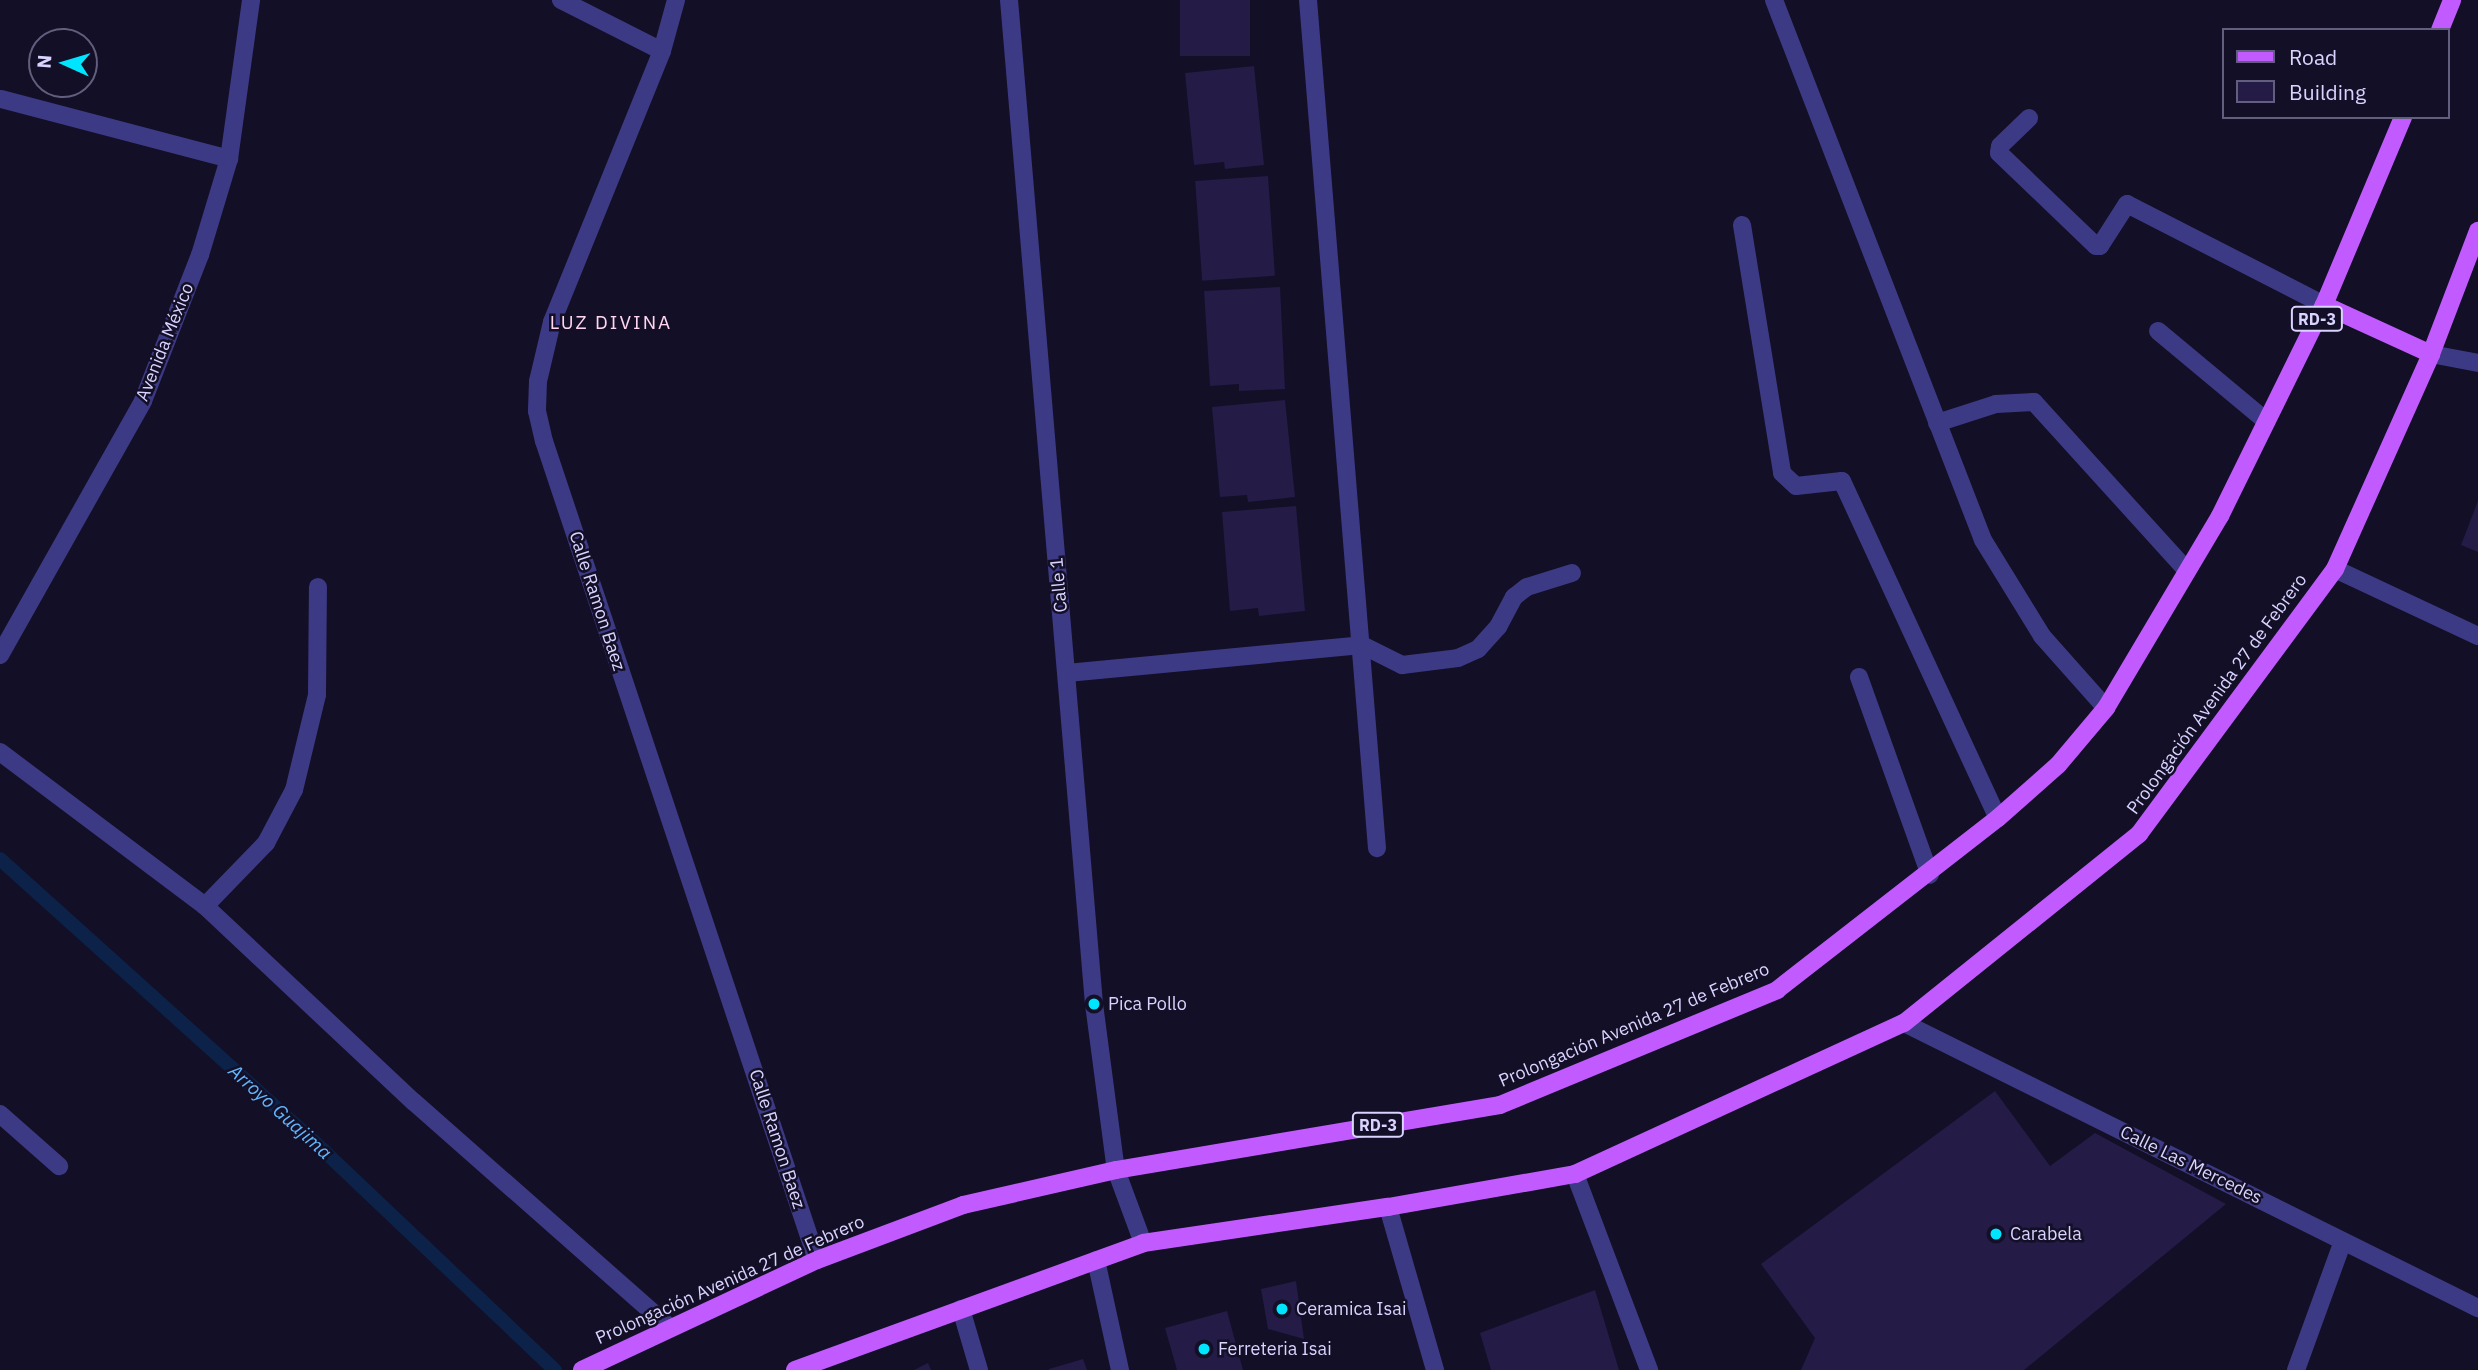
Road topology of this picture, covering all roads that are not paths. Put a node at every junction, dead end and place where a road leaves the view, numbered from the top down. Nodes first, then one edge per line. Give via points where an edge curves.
1 (251, 0) edge
2 (561, 0) edge
3 (676, 0) edge
4 (1009, 0) edge
5 (1308, 0) edge
6 (1774, 0) edge
7 (2452, 0) edge
8 (2441, 28) edge
9 (662, 51) junction
10 (1, 99) edge
11 (2029, 118) dead end
12 (2402, 119) edge
13 (229, 159) junction
14 (1742, 225) dead end
15 (2478, 231) edge
16 (2324, 305) junction
17 (2158, 331) dead end
18 (2431, 354) junction
19 (2478, 363) edge
20 (2266, 421) junction
21 (1937, 423) junction
22 (2335, 569) junction
23 (2188, 570) junction
24 (1572, 573) dead end
25 (318, 587) dead end
26 (2478, 636) edge
27 (1363, 645) junction
28 (0, 655) edge
29 (1067, 673) junction
30 (1859, 677) dead end
31 (2106, 708) junction
32 (0, 752) edge
33 (1998, 818) junction
34 (1377, 848) dead end
35 (1930, 875) junction
36 (205, 906) junction
37 (1904, 1023) junction
38 (0, 1114) edge
39 (59, 1166) dead end
40 (1116, 1170) junction
41 (1576, 1174) junction
42 (1388, 1208) junction
43 (2343, 1241) junction
44 (1143, 1243) junction
45 (817, 1260) junction
46 (1096, 1260) junction
47 (2478, 1308) edge
48 (961, 1309) junction
49 (670, 1328) junction
50 (582, 1370) edge
51 (794, 1370) edge
52 (979, 1370) edge
53 (1120, 1370) edge
54 (1436, 1370) edge
55 (1649, 1370) edge
56 (2296, 1370) edge

1 - 13 street, Avenida México
2 - 9 street
3 - 9 street, Calle Ramon Baez
4 - 29 street, Calle 1
5 - 27 street
6 - 21 street
7 - 8 main road
9 - 45 street, Calle Ramon Baez via 552,322 538,381 537,411
10 - 13 street
11 - 16 street via 2000,146 1999,153 2096,246 2127,204
12 - 16 main road, Prolongación Avenida 27 de Febrero / RD-3
13 - 28 street, Avenida México via 200,256 143,401
14 - 33 street via 1782,473 1796,486 1842,481
15 - 18 main road, Prolongación Avenida 27 de Febrero
16 - 18 main road
16 - 20 main road, Prolongación Avenida 27 de Febrero / RD-3
17 - 20 street
18 - 19 street
18 - 22 main road, Prolongación Avenida 27 de Febrero
20 - 23 main road, Prolongación Avenida 27 de Febrero / RD-3
21 - 23 street via 1996,404 2034,402
21 - 31 street via 1983,540 2042,636
22 - 26 street
22 - 37 main road, Prolongación Avenida 27 de Febrero via 2139,834
23 - 31 main road, Prolongación Avenida 27 de Febrero / RD-3
24 - 27 street via 1527,587 1514,597 1478,649 1458,658 1402,665
25 - 36 street via 317,695 294,790 265,843
27 - 29 street
27 - 34 street
29 - 40 street, Calle 1 via 1094,1004
30 - 35 street
31 - 33 main road, Prolongación Avenida 27 de Febrero / RD-3 via 2058,765
32 - 36 street
33 - 35 main road, Prolongación Avenida 27 de Febrero / RD-3
35 - 40 main road, Prolongación Avenida 27 de Febrero / RD-3 via 1777,990 1500,1105
36 - 49 street via 414,1102
37 - 41 main road, Prolongación Avenida 27 de Febrero
37 - 43 street, Calle Las Mercedes
38 - 39 street
40 - 44 street, Calle 1
40 - 45 main road, Prolongación Avenida 27 de Febrero / RD-3 via 963,1205
41 - 42 main road, Prolongación Avenida 27 de Febrero
41 - 55 street
42 - 44 main road, Prolongación Avenida 27 de Febrero
42 - 54 street
43 - 47 street, Calle Las Mercedes
43 - 56 street
44 - 46 main road, Prolongación Avenida 27 de Febrero
45 - 49 main road, Prolongación Avenida 27 de Febrero / RD-3
46 - 48 main road, Prolongación Avenida 27 de Febrero
46 - 53 street
48 - 51 main road, Prolongación Avenida 27 de Febrero
48 - 52 street
49 - 50 main road, Prolongación Avenida 27 de Febrero / RD-3

